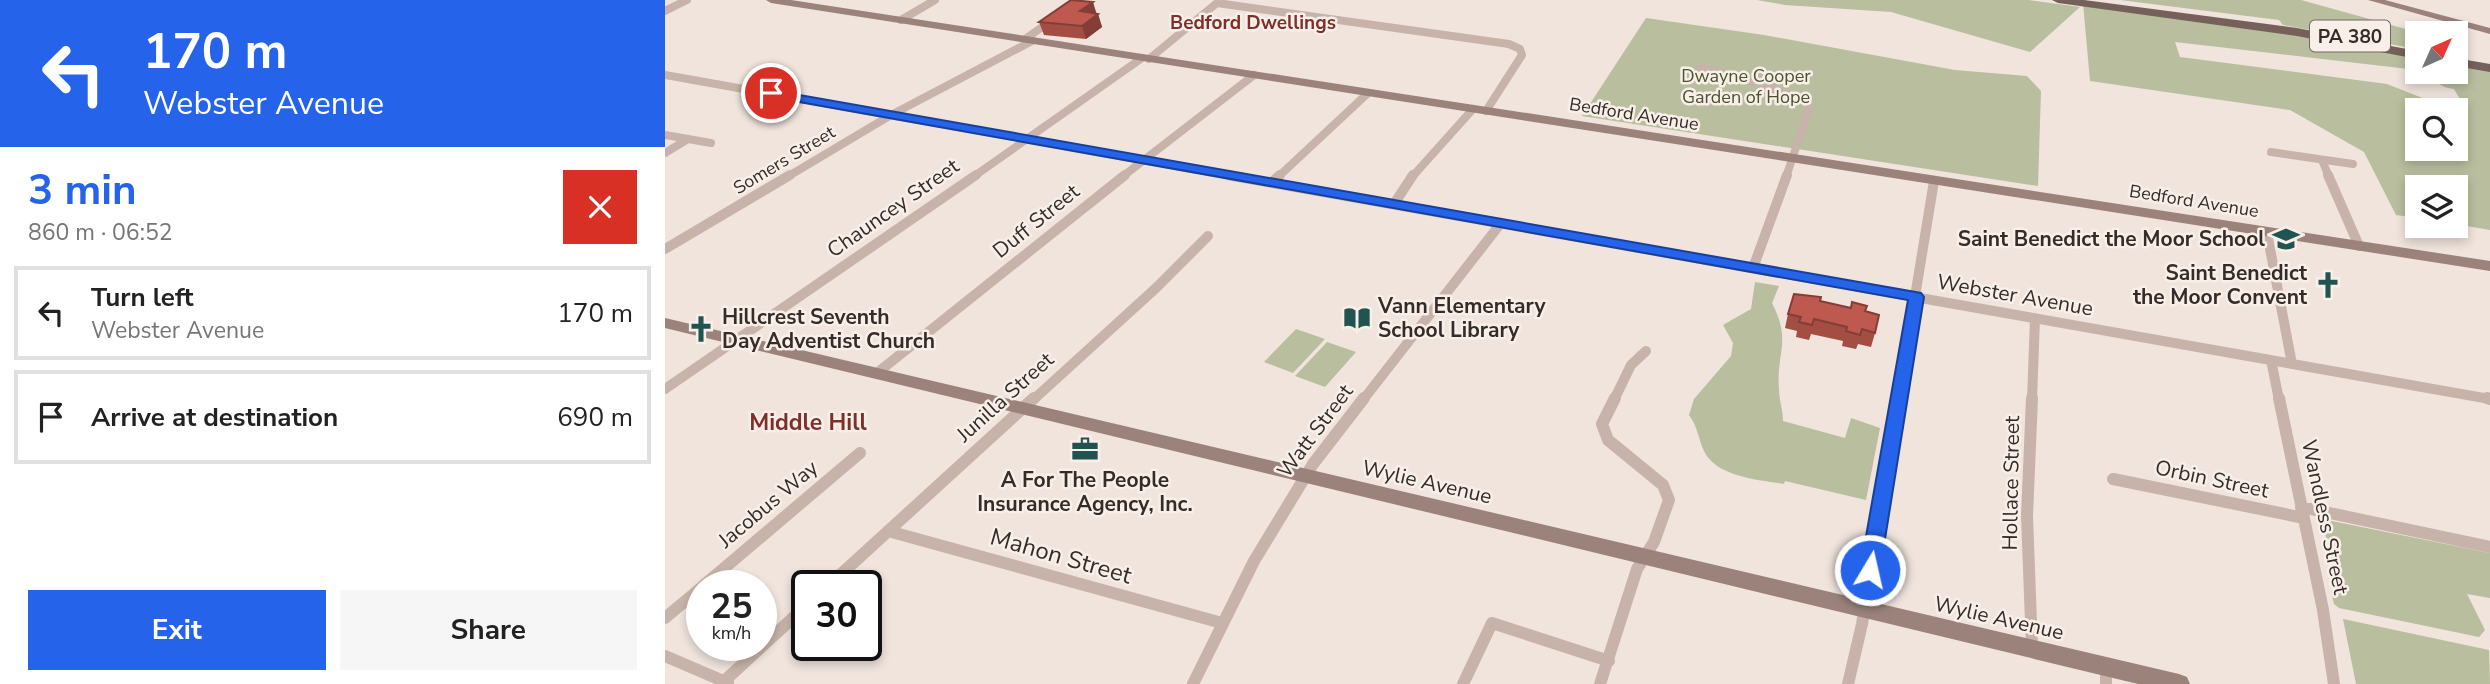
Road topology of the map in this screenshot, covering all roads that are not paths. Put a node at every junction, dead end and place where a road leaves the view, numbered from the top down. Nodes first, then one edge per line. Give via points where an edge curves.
1 (687, 0) edge
2 (771, 0) edge
3 (935, 0) edge
4 (2057, 0) edge
5 (2091, 0) edge
6 (2373, 0) edge
7 (665, 11) edge
8 (1061, 14) edge
9 (901, 20) junction
10 (2490, 31) edge
11 (1029, 40) junction
12 (2405, 47) edge
13 (2405, 53) edge
14 (1146, 58) junction
15 (2468, 59) edge
16 (2490, 63) edge
17 (2468, 64) edge
18 (1700, 67) dead end
19 (2490, 68) edge
20 (665, 75) edge
21 (1254, 75) junction
22 (1369, 93) junction
23 (1480, 110) junction
24 (891, 115) junction
25 (665, 135) edge
26 (688, 139) junction
27 (1025, 139) junction
28 (711, 143) dead end
29 (2271, 152) dead end
30 (665, 153) edge
31 (1792, 158) junction
32 (1143, 160) junction
33 (2322, 160) junction
34 (2353, 164) dead end
35 (1934, 181) junction
36 (1272, 183) junction
37 (1394, 204) junction
38 (1501, 223) junction
39 (2267, 233) junction
40 (1208, 236) dead end
41 (2359, 246) junction
42 (665, 249) edge
43 (2490, 266) edge
44 (1753, 268) junction
45 (1916, 297) junction
46 (2035, 318) junction
47 (665, 323) edge
48 (735, 340) junction
49 (1646, 351) dead end
50 (2271, 360) junction
51 (2292, 364) junction
52 (877, 373) junction
53 (665, 389) edge
54 (2490, 399) edge
55 (1023, 408) junction
56 (860, 453) dead end
57 (1305, 476) junction
58 (2113, 479) dead end
59 (2303, 512) junction
60 (888, 531) junction
61 (2490, 547) edge
62 (1645, 557) junction
63 (722, 570) edge
64 (845, 570) edge
65 (686, 600) edge
66 (1864, 609) junction
67 (665, 618) edge
68 (791, 620) edge
69 (1222, 623) junction
70 (2032, 649) junction
71 (665, 656) edge
72 (1609, 661) junction
73 (2106, 675) edge
74 (725, 683) edge
75 (1193, 684) edge
76 (1463, 684) edge
77 (1600, 684) edge
78 (1848, 684) edge
79 (2179, 684) edge
80 (2334, 684) edge

1 - 7 street
2 - 9 street, Bedford Avenue
3 - 9 street
4 - 13 main road, PA 380 via 2297,32
5 - 12 main road, PA 380
6 - 10 street
8 - 11 street, Somers Street
9 - 11 street, Bedford Avenue
11 - 14 street, Bedford Avenue
11 - 24 street, Somers Street
14 - 21 street, Bedford Avenue
14 - 23 street, Chauncey Street via 1217,3 1520,49 1522,55
14 - 27 street, Chauncey Street
15 - 16 main road
17 - 19 main road
18 - 31 street via 1807,102 1808,112
20 - 24 street, Webster Avenue
21 - 22 street, Bedford Avenue
21 - 32 street, Duff Street
22 - 23 street, Bedford Avenue
22 - 36 street
23 - 31 street, Bedford Avenue
23 - 37 street via 1414,174
24 - 27 street, Webster Avenue
24 - 42 street, Somers Street
25 - 26 street
26 - 28 street
26 - 30 street
27 - 32 street, Webster Avenue
27 - 48 street, Chauncey Street
29 - 33 street
31 - 35 street, Bedford Avenue
31 - 44 street
32 - 36 street, Webster Avenue
32 - 52 street, Duff Street
33 - 34 street
33 - 41 street
35 - 39 street, Bedford Avenue
35 - 45 street
36 - 37 street, Webster Avenue
37 - 38 street, Webster Avenue
38 - 44 street, Webster Avenue
38 - 57 street, Watt Street
39 - 41 street, Bedford Avenue
39 - 51 street
40 - 55 street, Junilla Street
41 - 43 street, Bedford Avenue
44 - 45 street, Webster Avenue
45 - 46 street, Webster Avenue
45 - 66 street
46 - 50 street, Webster Avenue
46 - 70 street, Hollace Street via 2027,516
47 - 48 street, Wylie Avenue
48 - 52 street, Wylie Avenue
48 - 53 street, Chauncey Street
49 - 62 street via 1631,365 1602,424 1608,440 1663,485 1669,500
50 - 51 street, Webster Avenue
50 - 59 street, Wandless Street
51 - 54 street, Webster Avenue
52 - 55 street, Wylie Avenue
55 - 57 street, Wylie Avenue
55 - 60 street, Junilla Street
56 - 63 street, Jacobus Way
57 - 62 street, Wylie Avenue
57 - 69 street, Watt Street
58 - 59 street, Orbin Street
59 - 61 street, Orbin Street
59 - 80 street, Wandless Street
60 - 64 street, Junilla Street
60 - 69 street, Mahon Street
62 - 66 street, Wylie Avenue
62 - 72 street via 1637,569
65 - 67 street, Jacobus Way
66 - 70 street, Wylie Avenue
66 - 78 street
68 - 74 street
69 - 75 street, Watt Street
70 - 73 street, Wylie Avenue
71 - 74 street
72 - 76 street via 1492,623
72 - 77 street
73 - 79 street, Wylie Avenue

